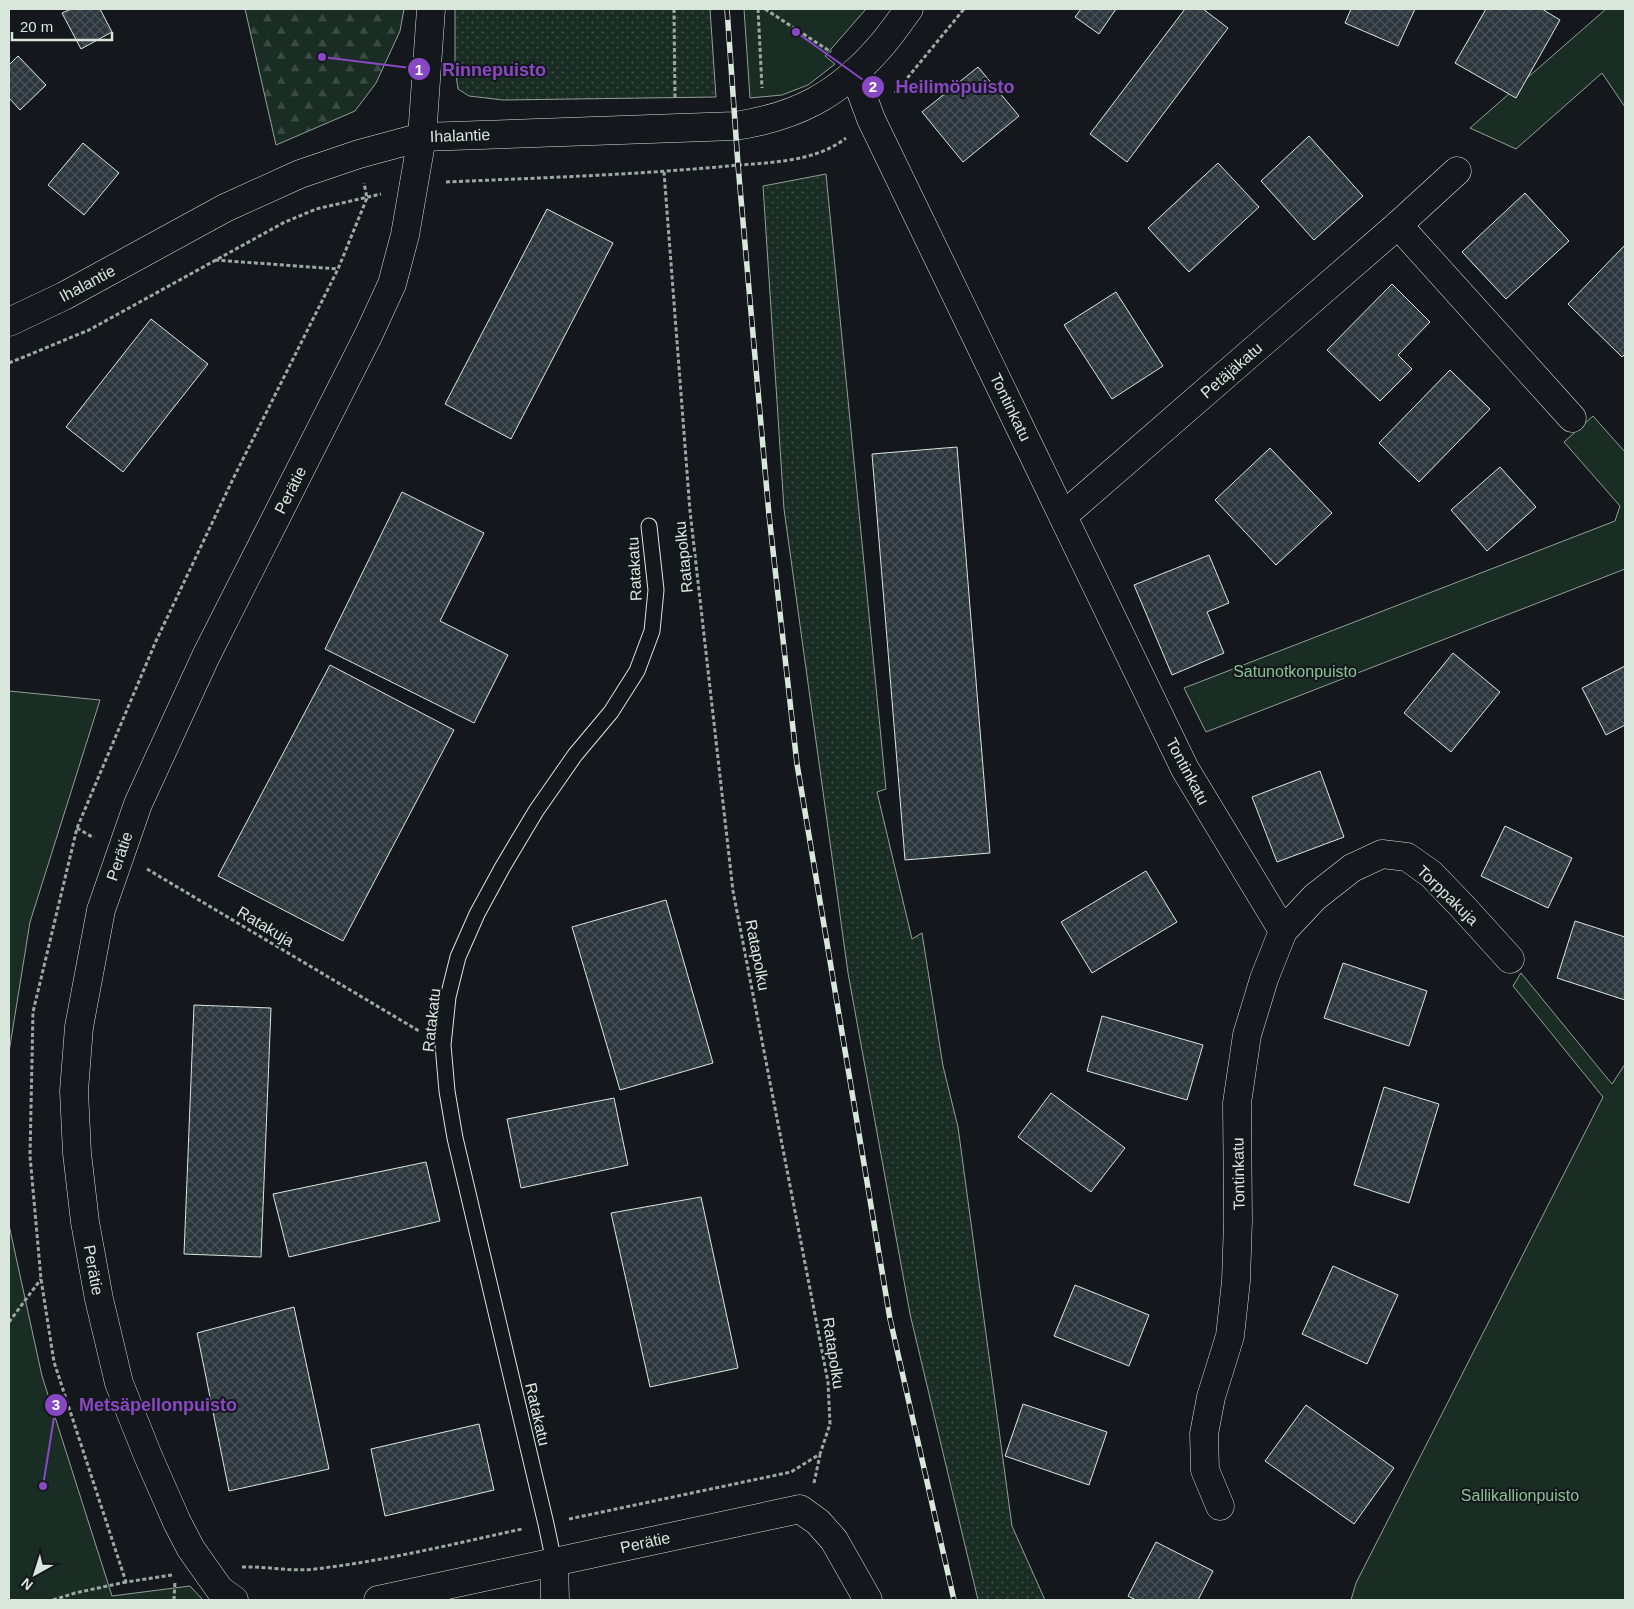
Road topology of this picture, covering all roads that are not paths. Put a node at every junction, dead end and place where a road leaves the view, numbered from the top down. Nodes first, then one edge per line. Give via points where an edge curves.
1 (430, 9) edge
2 (909, 9) edge
3 (854, 73) junction
4 (422, 137) junction
5 (1457, 172) dead end
6 (1398, 225) junction
7 (9, 322) edge
8 (1572, 418) dead end
9 (1064, 515) junction
10 (649, 526) dead end
11 (1283, 932) junction
12 (1510, 959) dead end
13 (1220, 1506) dead end
14 (554, 1562) junction
15 (234, 1600) edge
16 (378, 1600) edge
17 (555, 1600) edge
18 (868, 1600) edge

1 - 4 street, Perätie
2 - 3 street, Ihalantie via 879,48
3 - 4 street, Ihalantie via 831,93 808,106 763,122 676,129
3 - 9 street, Tontinkatu via 871,119
4 - 7 street, Ihalantie via 359,154 275,185
4 - 15 street, Perätie via 405,235 392,284 201,665 138,804 101,910 79,1027 74,1091 77,1152 98,1299 119,1383 178,1522 204,1570 220,1590
5 - 6 street, Petäjäkatu
6 - 8 street
6 - 9 street, Petäjäkatu
9 - 11 street, Tontinkatu via 1185,769
10 - 14 lane, Ratakatu via 656,590 652,631 637,671 611,712 575,755 536,811 477,914 458,957 448,997 443,1045 455,1138
11 - 12 street, Torppakuja via 1315,897 1352,868 1382,854 1407,857 1430,874
11 - 13 street, Tontinkatu via 1247,1035 1237,1103 1236,1281 1230,1336 1211,1397 1204,1434 1205,1470
14 - 16 street, Perätie
14 - 17 street
14 - 18 street, Perätie via 800,1509 818,1522 834,1540

